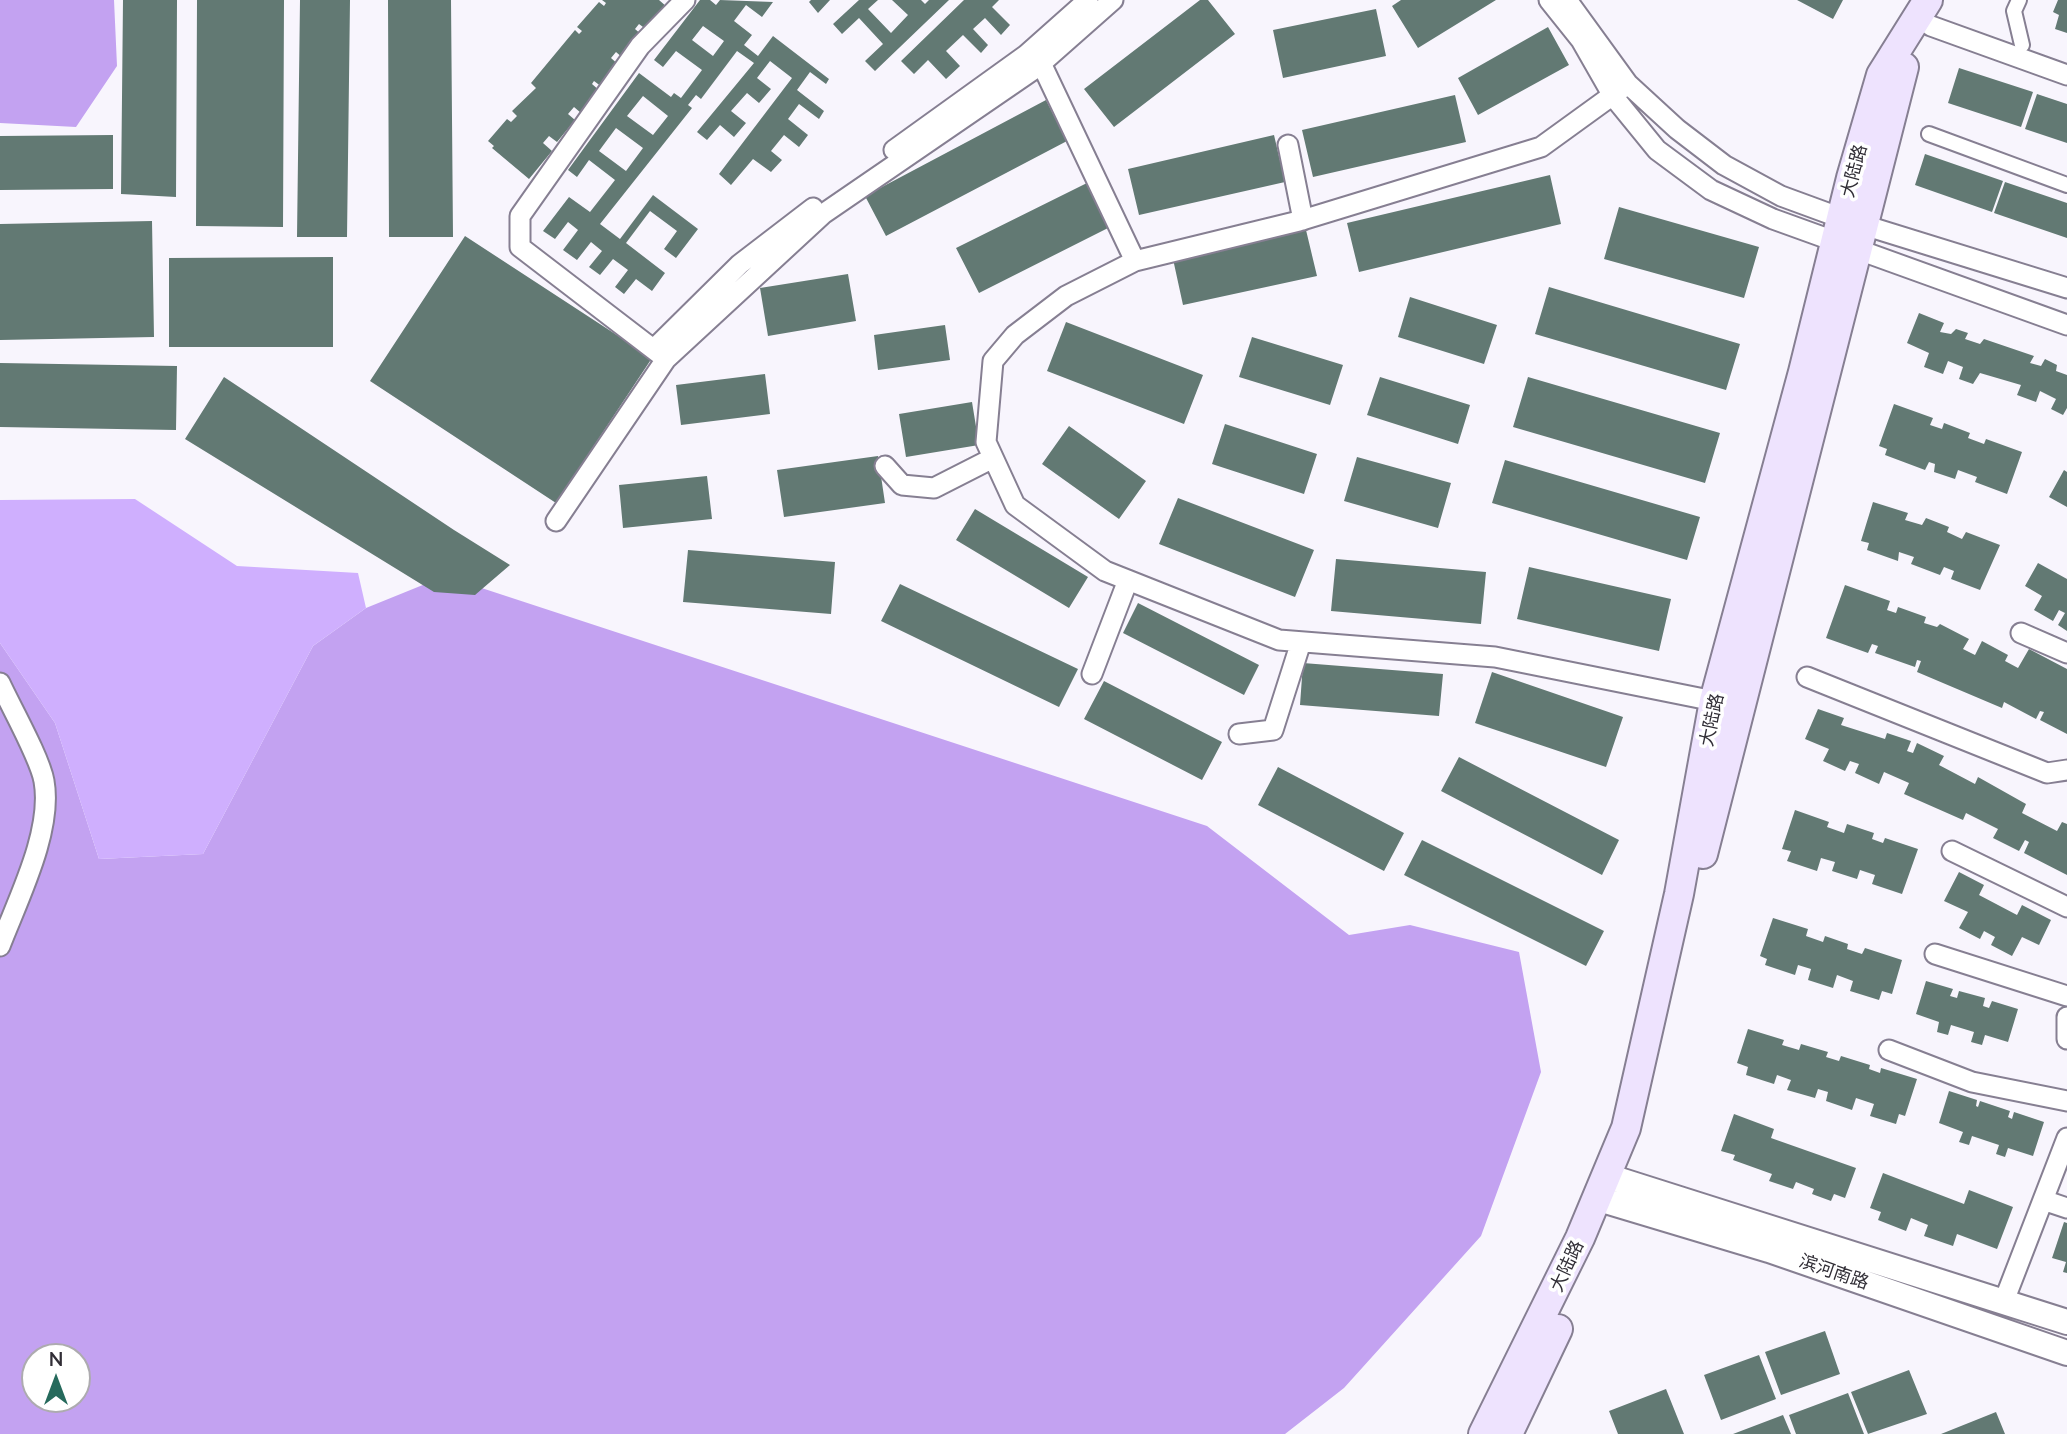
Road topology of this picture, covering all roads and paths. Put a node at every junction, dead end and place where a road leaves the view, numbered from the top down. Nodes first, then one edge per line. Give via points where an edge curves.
1 (685, 0) edge
2 (1088, 0) edge
3 (1113, 0) edge
4 (1549, 0) edge
5 (1567, 0) edge
6 (1947, 0) edge
7 (2019, 0) edge
8 (1929, 13) edge
9 (2022, 45) dead end
10 (1041, 63) junction
11 (2067, 75) edge
12 (1620, 90) junction
13 (1929, 134) dead end
14 (1288, 145) dead end
15 (2067, 185) edge
16 (1303, 220) junction
17 (1850, 234) junction
18 (1135, 261) junction
19 (2067, 288) edge
20 (2067, 325) edge
21 (660, 354) junction
22 (993, 458) junction
23 (885, 466) dead end
24 (556, 521) dead end
25 (1128, 580) junction
26 (2021, 633) dead end
27 (1301, 642) junction
28 (2067, 653) edge
29 (1092, 674) dead end
30 (1807, 677) dead end
31 (0, 683) edge
32 (1727, 704) junction
33 (1239, 734) dead end
34 (2067, 770) edge
35 (1952, 851) dead end
36 (2067, 907) edge
37 (0, 946) edge
38 (1935, 954) dead end
39 (2067, 996) edge
40 (2067, 1017) edge
41 (2067, 1039) edge
42 (1889, 1050) dead end
43 (2067, 1101) edge
44 (2067, 1138) edge
45 (1612, 1190) junction
46 (2043, 1200) junction
47 (2067, 1208) edge
48 (2004, 1301) junction
49 (2067, 1322) edge
50 (2067, 1353) edge
51 (1483, 1434) edge
52 (1508, 1434) edge

1 - 21 street via 640,46 520,216 520,247
2 - 21 street via 1026,55 740,264
3 - 10 street
4 - 12 street
5 - 12 street
6 - 8 main road, 大陆路
7 - 9 street via 2014,11
8 - 11 street
8 - 17 main road, 大陆路 via 1881,75
10 - 18 street
10 - 21 street via 823,214
12 - 16 street via 1541,147
12 - 17 street via 1724,165
12 - 17 street via 1657,150 1711,190 1773,219
13 - 15 street
14 - 16 street
16 - 18 street
17 - 19 street
17 - 20 street
17 - 32 main road, 大陆路 via 1726,666
18 - 22 street via 1066,296 1015,335 993,361 986,442
21 - 24 street
22 - 23 street via 934,488 902,485
22 - 25 street via 1015,505 1105,571
25 - 27 street via 1279,640
25 - 29 street
26 - 28 street
27 - 32 street via 1495,657
27 - 33 street via 1273,730
30 - 34 street via 2047,773
31 - 37 street via 44,779 46,809
32 - 45 main road, 大陆路
35 - 36 street
38 - 39 street
40 - 41 street
42 - 43 street via 1972,1082
44 - 46 street
45 - 48 street
45 - 50 street, 滨河南路 via 1769,1250
45 - 51 main road, 大陆路
45 - 52 main road, 大陆路
46 - 47 street
46 - 48 street
48 - 49 street

